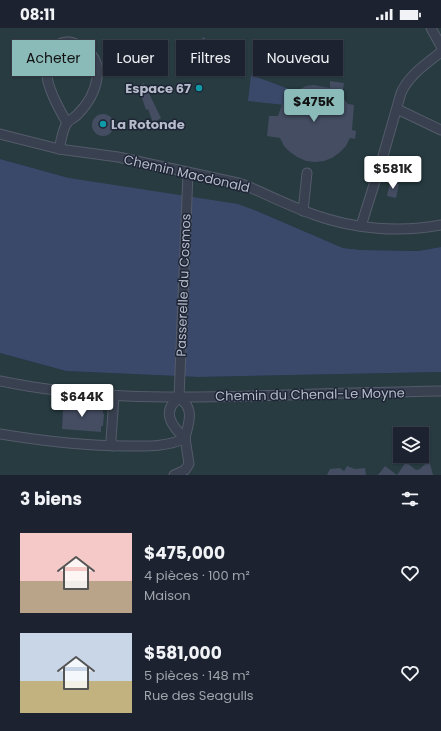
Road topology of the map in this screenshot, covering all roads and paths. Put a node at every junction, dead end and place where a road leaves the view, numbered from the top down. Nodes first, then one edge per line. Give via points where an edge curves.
1 (431, 28) edge
2 (441, 46) edge
3 (441, 52) edge
4 (397, 109) junction
5 (66, 123) junction
6 (441, 130) edge
7 (0, 134) edge
8 (59, 149) junction
9 (188, 173) junction
10 (307, 173) dead end
11 (303, 210) junction
12 (441, 225) edge
13 (361, 226) junction
14 (0, 381) edge
15 (441, 391) edge
16 (180, 393) junction
17 (114, 396) junction
18 (0, 434) edge
19 (185, 438) junction
20 (113, 446) junction
21 (174, 475) edge

1 - 2 street
3 - 4 street via 415,73 405,85
4 - 6 street
4 - 13 street
5 - 5 street via 91,97 98,74 93,56 87,50 69,42 60,44 53,50 48,57 46,68 55,100
5 - 8 street
7 - 8 street, Chemin Macdonald
8 - 9 street, Chemin Macdonald via 118,157
9 - 11 street, Chemin Macdonald via 247,186
9 - 16 street, Passerelle du Cosmos
10 - 11 street
11 - 13 street, Chemin Macdonald
12 - 13 street, Chemin Macdonald via 415,229
14 - 17 street, Chemin du Chenal-Le Moyne via 44,389
15 - 16 street, Chemin du Chenal-Le Moyne
16 - 17 street, Chemin du Chenal-Le Moyne
16 - 19 street via 189,409 190,419
16 - 19 street via 173,402 170,422
17 - 20 street via 111,440
18 - 20 street via 56,443
19 - 20 street via 164,444
19 - 21 street via 189,464 185,470

